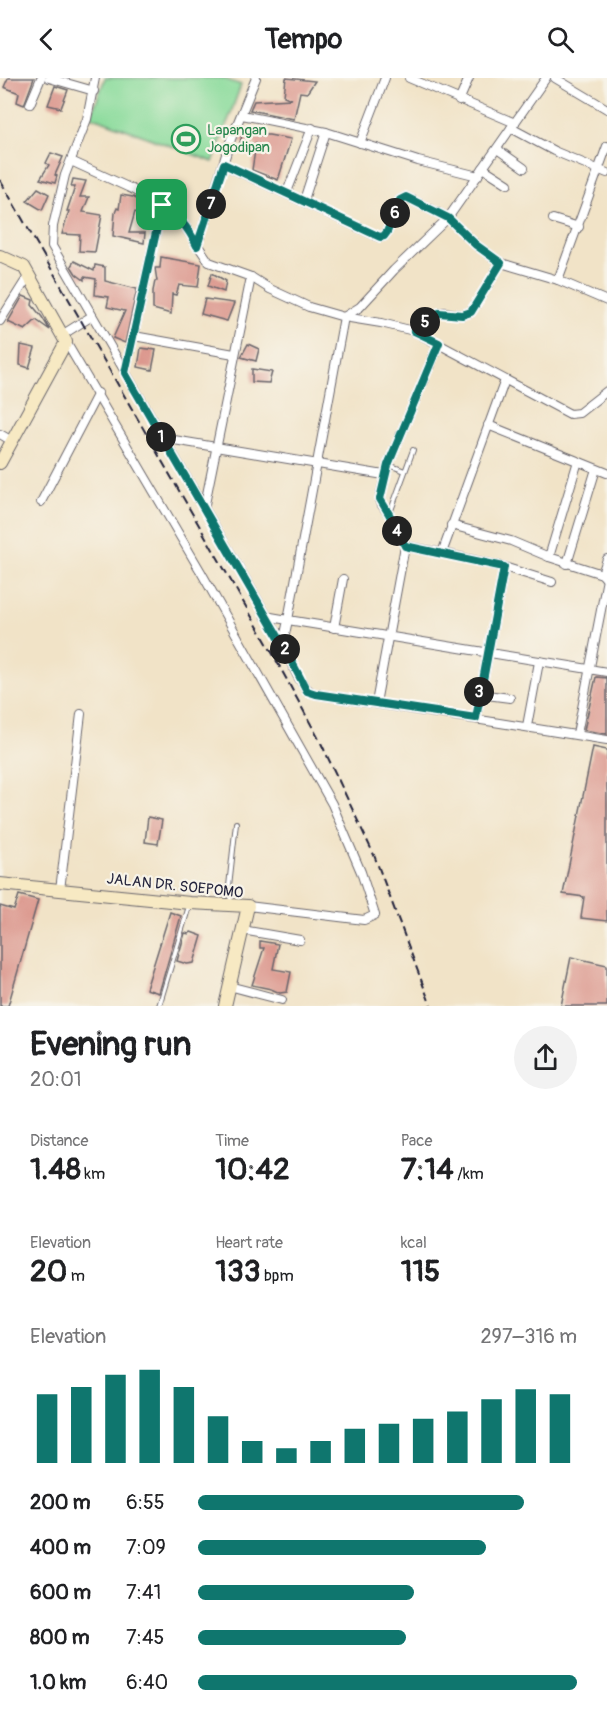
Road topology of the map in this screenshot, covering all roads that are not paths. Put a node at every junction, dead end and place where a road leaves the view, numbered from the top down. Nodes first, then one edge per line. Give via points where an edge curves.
1 (41, 78) edge
2 (49, 78) edge
3 (95, 78) edge
4 (256, 78) edge
5 (385, 78) edge
6 (410, 78) edge
7 (469, 78) edge
8 (546, 78) edge
9 (555, 78) edge
10 (94, 91) junction
11 (459, 101) junction
12 (30, 104) dead end
13 (607, 109) edge
14 (242, 115) junction
15 (513, 126) junction
16 (312, 128) junction
17 (326, 132) junction
18 (360, 143) junction
19 (607, 146) edge
20 (497, 149) junction
21 (71, 160) junction
22 (224, 164) junction
23 (483, 168) junction
24 (524, 168) dead end
25 (603, 171) edge
26 (478, 176) junction
27 (508, 184) dead end
28 (287, 192) junction
29 (304, 200) junction
30 (162, 205) junction
31 (448, 218) junction
32 (553, 219) dead end
33 (579, 227) junction
34 (197, 246) junction
35 (0, 256) edge
36 (501, 263) junction
37 (29, 274) junction
38 (251, 277) junction
39 (558, 280) junction
40 (607, 301) edge
41 (92, 316) junction
42 (344, 317) junction
43 (0, 321) edge
44 (414, 331) junction
45 (134, 336) junction
46 (64, 338) junction
47 (439, 343) junction
48 (234, 354) junction
49 (125, 373) junction
50 (505, 380) junction
51 (607, 392) edge
52 (98, 393) junction
53 (488, 425) junction
54 (0, 434) edge
55 (162, 438) junction
56 (12, 441) junction
57 (216, 447) junction
58 (413, 450) dead end
59 (578, 461) junction
60 (0, 463) edge
61 (316, 464) junction
62 (388, 465) junction
63 (596, 469) junction
64 (405, 471) junction
65 (607, 473) edge
66 (384, 475) junction
67 (41, 502) dead end
68 (204, 509) junction
69 (389, 514) junction
70 (451, 525) junction
71 (405, 546) junction
72 (442, 553) junction
73 (549, 557) junction
74 (607, 559) edge
75 (567, 564) junction
76 (504, 567) junction
77 (605, 578) edge
78 (343, 579) dead end
79 (552, 582) dead end
80 (265, 616) junction
81 (288, 620) junction
82 (334, 628) junction
83 (388, 637) junction
84 (283, 645) junction
85 (489, 653) junction
86 (538, 662) junction
87 (590, 668) junction
88 (607, 672) edge
89 (479, 694) junction
90 (510, 698) dead end
91 (376, 703) junction
92 (81, 714) dead end
93 (476, 718) junction
94 (527, 726) junction
95 (577, 734) junction
96 (607, 740) edge
97 (236, 823) dead end
98 (0, 884) edge
99 (60, 890) junction
100 (190, 903) junction
101 (231, 904) junction
102 (248, 906) junction
103 (242, 930) junction
104 (300, 940) dead end
105 (229, 986) junction
106 (282, 1000) dead end
107 (159, 1006) edge
108 (225, 1006) edge

1 - 12 street
2 - 10 street
3 - 10 street
4 - 14 street
5 - 18 street
6 - 11 street
7 - 11 street
8 - 15 street
9 - 13 street
10 - 21 street
11 - 15 street
14 - 16 street
14 - 22 street
15 - 20 street
15 - 25 street via 554,151
16 - 17 street
16 - 28 street
17 - 18 street
17 - 29 street
18 - 26 street
19 - 25 street
20 - 23 street
20 - 24 street
21 - 30 street
21 - 41 street via 53,226 52,246
22 - 28 street
22 - 34 street
23 - 26 street
23 - 27 street
25 - 33 street
26 - 31 street
28 - 29 street
29 - 31 street via 380,237 387,232 403,197
30 - 34 street via 185,224
30 - 45 street
31 - 36 street
31 - 42 street via 360,307
32 - 33 street
33 - 39 street
34 - 38 street via 209,262
35 - 37 street via 24,267
36 - 39 street
36 - 44 street via 471,312 439,313
37 - 43 street
37 - 46 street
38 - 42 street via 309,306
38 - 48 street
39 - 40 street
41 - 46 street
41 - 49 street
42 - 44 street
42 - 61 street
44 - 47 street
45 - 48 street
45 - 49 street
46 - 52 street
46 - 56 street
47 - 50 street
47 - 62 street
48 - 57 street
49 - 55 street
50 - 51 street via 570,414 579,413
50 - 53 street
52 - 67 street
52 - 102 street via 332,804 375,915 364,920
53 - 59 street
53 - 70 street
54 - 56 street
55 - 57 street
55 - 68 street
56 - 60 street
57 - 61 street
57 - 68 street
58 - 64 lane
59 - 63 street
59 - 73 street
61 - 66 street
61 - 81 street
62 - 64 lane
62 - 66 street
63 - 65 street
63 - 75 street
64 - 69 lane
66 - 69 street via 380,499
68 - 80 street
69 - 71 street
70 - 72 street
70 - 73 street via 511,541
71 - 72 street
71 - 83 street
72 - 76 street
73 - 75 street
74 - 77 street
75 - 77 street
76 - 79 street
76 - 85 street
77 - 87 street
78 - 82 street
80 - 81 street
80 - 84 street
81 - 82 street
81 - 84 street
82 - 83 street
83 - 85 street
83 - 91 street
84 - 91 street via 304,687 311,693
85 - 86 street
85 - 89 street
86 - 87 street
86 - 94 street
87 - 88 street
87 - 95 street
89 - 90 street
89 - 93 street
91 - 93 street
92 - 99 street
93 - 94 street
94 - 95 street
95 - 96 street
97 - 101 lane via 229,886
98 - 99 street, JALAN DR. SOEPOMO
99 - 100 street, JALAN DR. SOEPOMO
100 - 101 street, JALAN DR. SOEPOMO
100 - 107 lane
101 - 102 street, JALAN DR. SOEPOMO
102 - 103 street, JALAN DR. SOEPOMO
103 - 104 street
103 - 105 street, JALAN DR. SOEPOMO
105 - 106 street
105 - 108 street, JALAN DR. SOEPOMO

